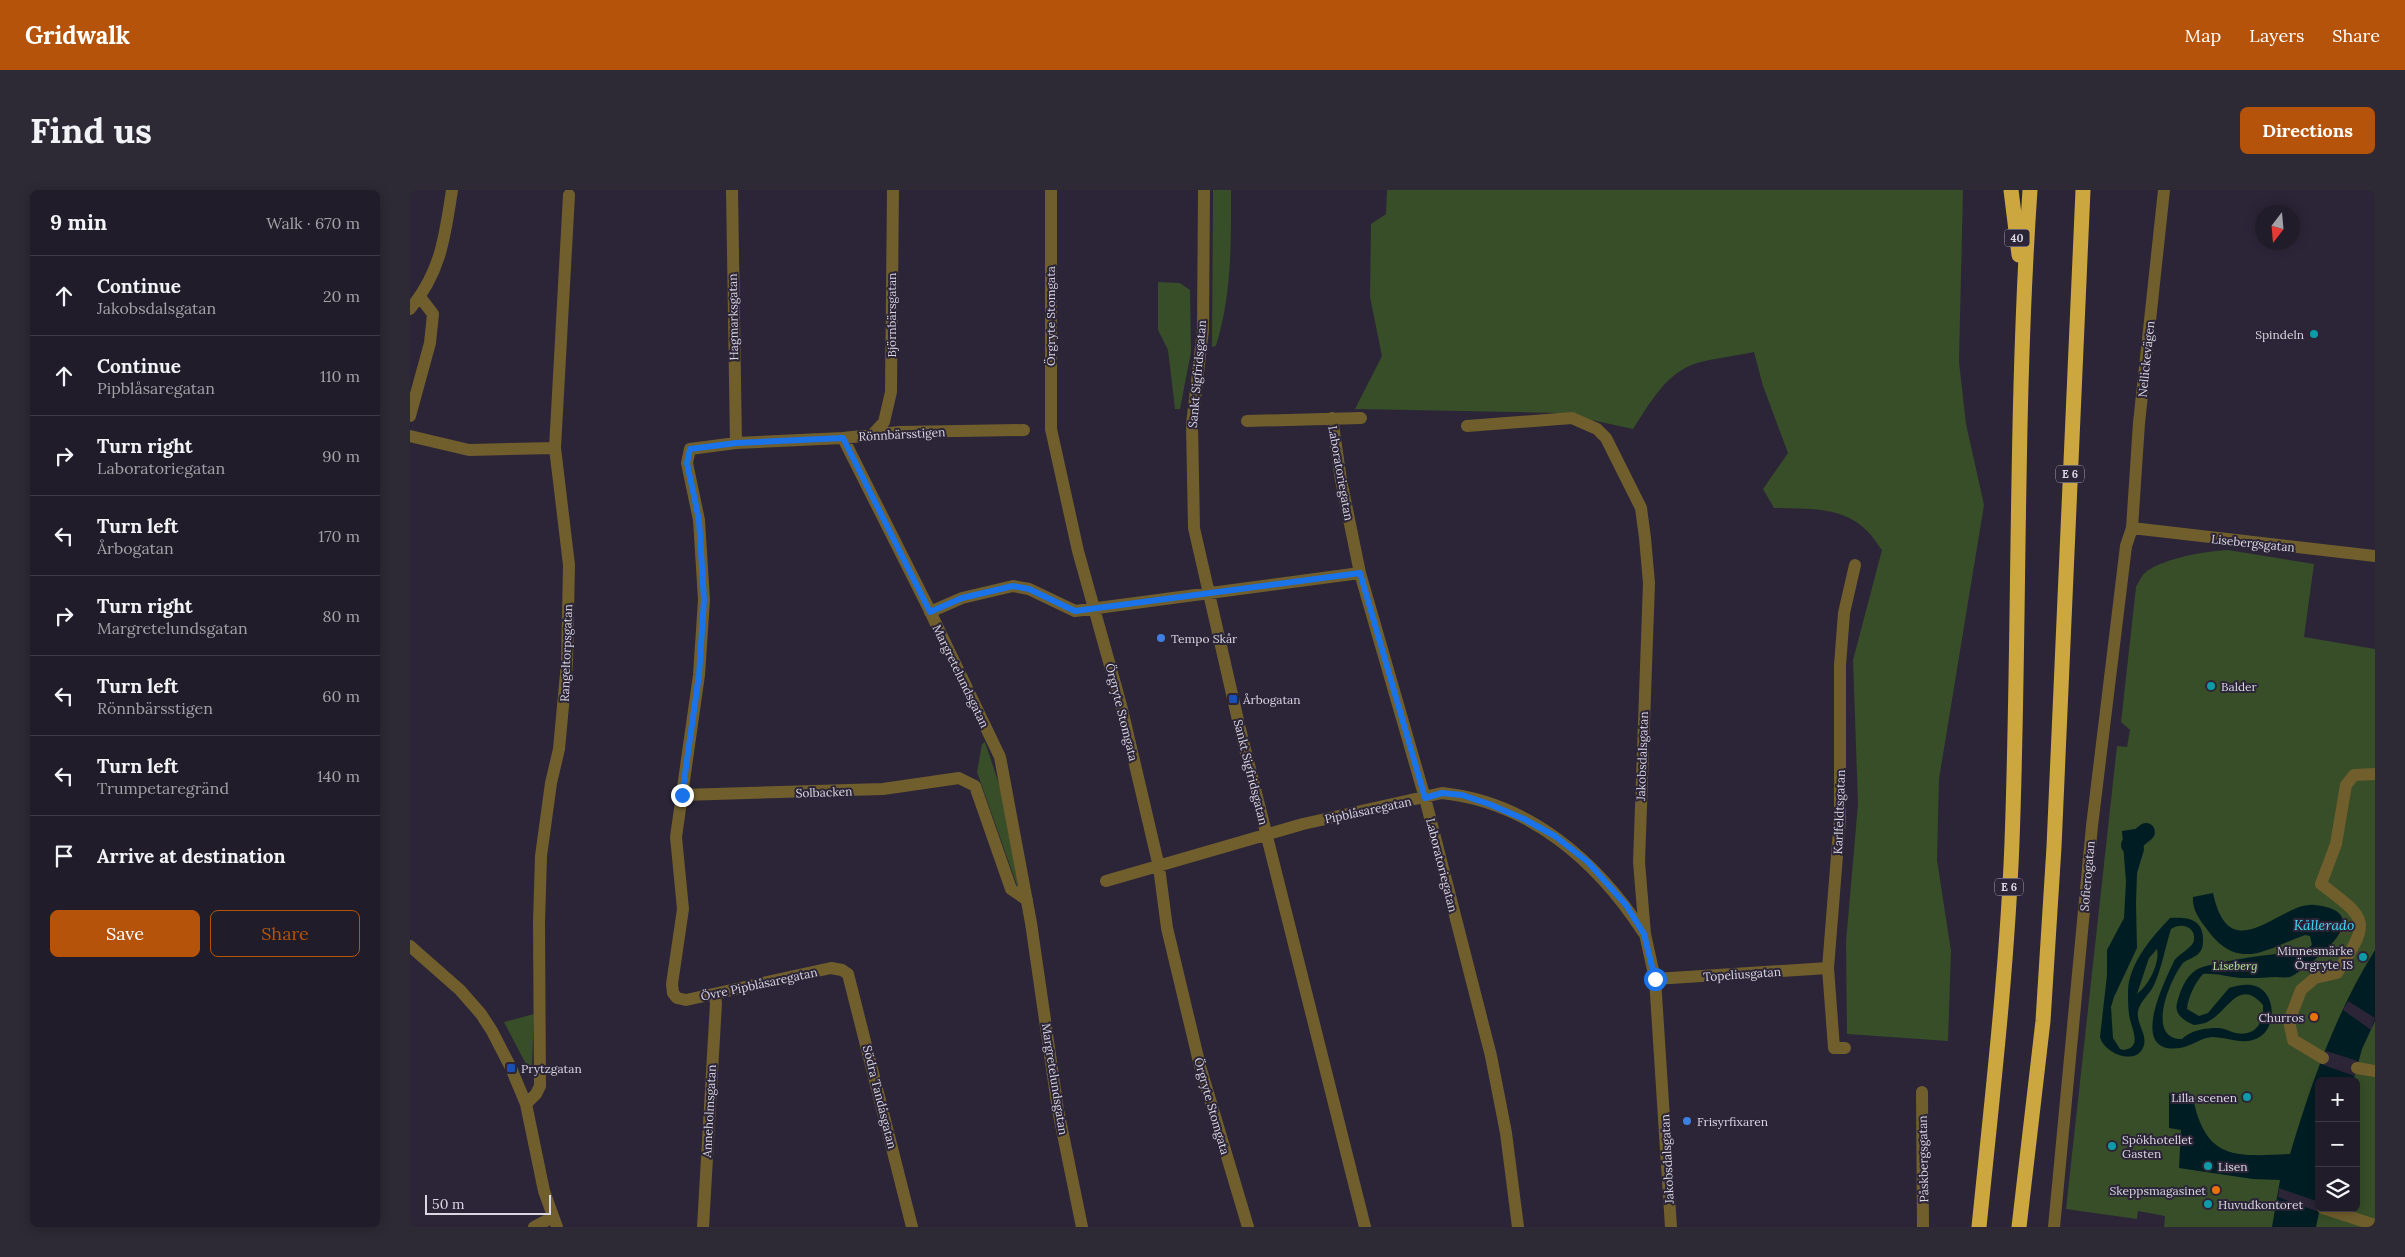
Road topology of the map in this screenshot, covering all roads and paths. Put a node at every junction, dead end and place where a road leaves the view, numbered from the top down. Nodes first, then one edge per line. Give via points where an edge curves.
1 (452, 190) edge
2 (732, 190) edge
3 (893, 190) edge
4 (1050, 190) edge
5 (1204, 190) edge
6 (2011, 190) edge
7 (2030, 190) edge
8 (2078, 190) edge
9 (2084, 190) edge
10 (2164, 190) edge
11 (569, 196) dead end
12 (2080, 228) junction
13 (2024, 286) junction
14 (420, 297) junction
15 (410, 309) edge
16 (410, 416) edge
17 (1332, 418) junction
18 (1361, 418) dead end
19 (1247, 421) dead end
20 (1467, 426) dead end
21 (1024, 430) dead end
22 (873, 434) junction
23 (410, 436) edge
24 (843, 438) junction
25 (736, 443) junction
26 (555, 448) junction
27 (2132, 528) junction
28 (2375, 556) edge
29 (1855, 565) dead end
30 (1360, 573) junction
31 (1208, 594) junction
32 (1094, 609) junction
33 (930, 612) junction
34 (2375, 774) edge
35 (682, 795) junction
36 (1425, 798) junction
37 (1267, 835) junction
38 (1159, 867) junction
39 (1106, 881) dead end
40 (1027, 900) junction
41 (1644, 934) junction
42 (410, 946) edge
43 (1828, 968) junction
44 (842, 970) joint
45 (1655, 979) junction
46 (714, 994) junction
47 (1845, 1048) dead end
48 (2323, 1058) dead end
49 (2356, 1068) dead end
50 (2375, 1072) edge
51 (1922, 1092) dead end
52 (526, 1104) junction
53 (2335, 1212) edge
54 (555, 1222) edge
55 (2375, 1225) edge
56 (534, 1227) edge
57 (703, 1227) edge
58 (912, 1227) edge
59 (1082, 1227) edge
60 (1248, 1227) edge
61 (1365, 1227) edge
62 (1518, 1227) edge
63 (1671, 1227) edge
64 (1923, 1227) edge
65 (1979, 1227) edge
66 (2019, 1227) edge
67 (2054, 1227) edge

1 - 14 street via 439,261
2 - 25 street, Hagmarksgatan
3 - 22 street, Björnbärsgatan via 891,392 884,422
4 - 32 street, Örgryte Stomgata via 1051,429
5 - 31 street, Sankt Sigfridsgatan via 1203,330 1192,424 1192,478 1194,528
6 - 13 highway, 40
7 - 13 highway, E 6
8 - 12 highway, E 6
9 - 12 highway
10 - 27 street, Nellickevägen via 2139,423
11 - 26 street, Rangeltorpsgatan
12 - 66 highway, E 6 via 2054,846 2043,1021
13 - 65 highway, E 6 via 2012,843 2004,977
14 - 15 street
14 - 16 street via 434,314 430,343
17 - 18 street, Laboratoriegatan
17 - 19 street, Laboratoriegatan
17 - 30 street, Laboratoriegatan
20 - 41 street, Jakobsdalsgatan via 1572,418 1586,423 1606,438 1640,508 1649,583 1639,862
21 - 22 street, Rönnbärsstigen
22 - 24 street, Rönnbärsstigen
23 - 26 street via 469,450
24 - 25 street, Rönnbärsstigen
24 - 33 street, Margretelundsgatan
25 - 35 street, Rönnbärsstigen via 690,449 687,463 699,520 704,600 699,675
26 - 52 street, Rangeltorpsgatan via 569,565 567,662 560,740 541,856 540,1086
27 - 28 street, Lisebergsgatan
27 - 67 street, Sofierogatan via 2126,546 2092,826
29 - 43 street, Karlfeldtsgatan via 1844,613 1840,665 1840,818
30 - 31 street
30 - 36 street, Laboratoriegatan
31 - 32 street
31 - 37 street, Sankt Sigfridsgatan
32 - 33 street via 1075,611 1029,589 1013,586 962,598
32 - 38 street, Örgryte Stomgata
33 - 40 street, Margretelundsgatan via 1000,757
34 - 48 street via 2354,775 2346,785 2336,844 2321,884 2354,909 2361,925 2359,938 2337,973 2315,978 2301,990 2289,1021 2293,1040
35 - 40 street, Solbacken via 856,791 965,779 975,786 1011,890
35 - 46 street, Övre Pipblåsaregatan via 676,837 683,909 672,968 673,993 677,998 686,1000
36 - 37 street, Pipblåsaregatan via 1302,824
36 - 41 street, Pipblåsaregatan via 1442,793 1462,795 1516,815 1555,836 1588,862 1626,905
36 - 62 street, Laboratoriegatan via 1491,1056 1506,1133
37 - 38 street, Pipblåsaregatan
37 - 61 street, Sankt Sigfridsgatan
38 - 39 street, Pipblåsaregatan
38 - 60 street, Örgryte Stomgata via 1167,928 1200,1066
40 - 59 street, Margretelundsgatan via 1058,1110
41 - 45 street, Jakobsdalsgatan
42 - 52 street via 482,1014
43 - 45 street, Topeliusgatan
43 - 47 street, Karlfeldtsgatan via 1834,1048
44 - 46 street, Övre Pipblåsaregatan via 831,968
44 - 58 street, Södra Tandåsgatan via 848,974 858,1006
45 - 63 street, Jakobsdalsgatan
46 - 57 street, Anneholmsgatan
49 - 50 street
51 - 64 street, Påskbergsgatan
52 - 54 street via 544,1191
53 - 55 street
54 - 56 street

